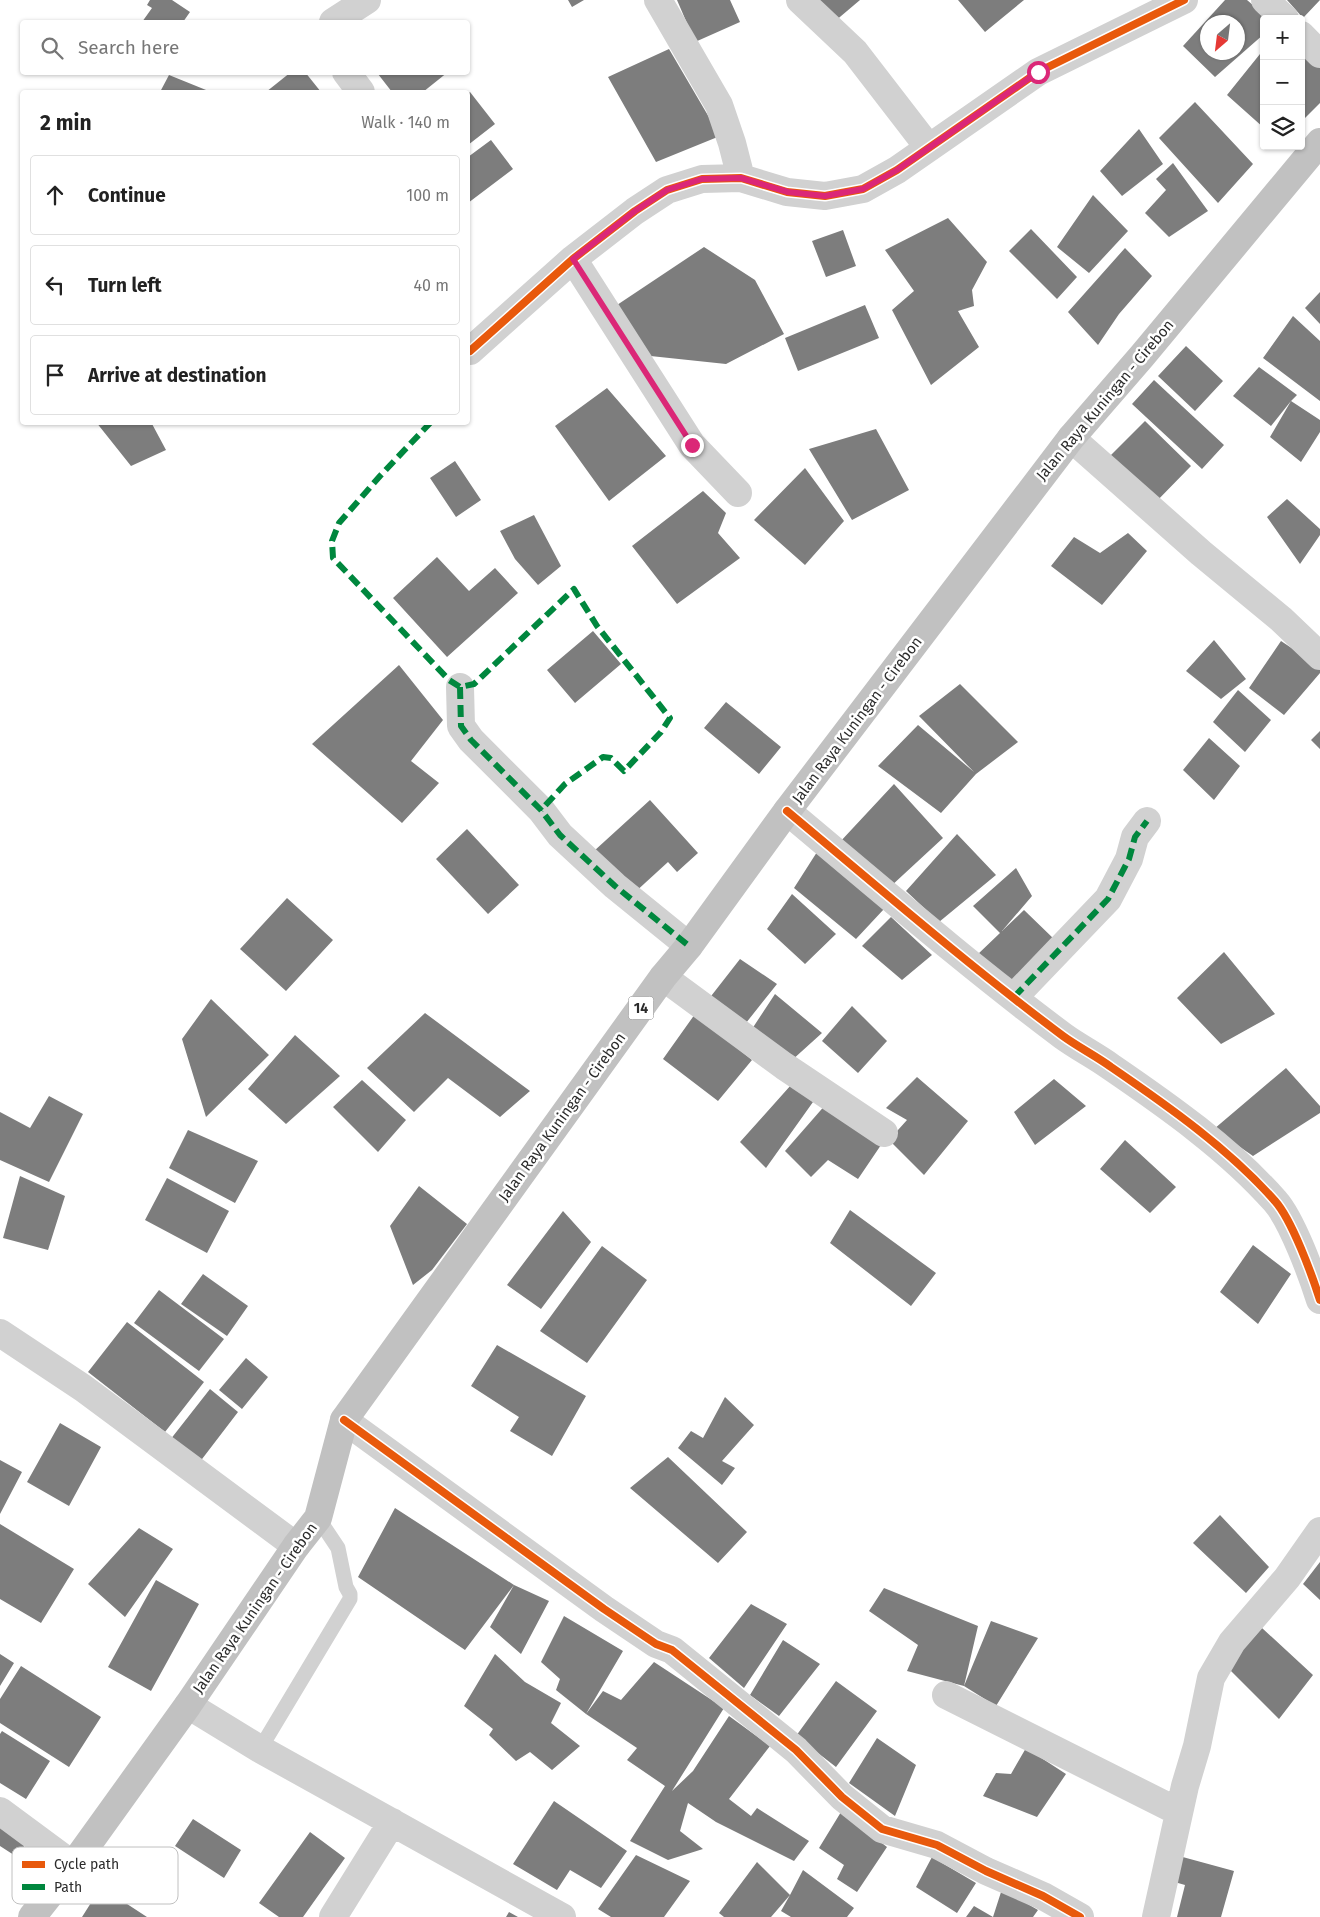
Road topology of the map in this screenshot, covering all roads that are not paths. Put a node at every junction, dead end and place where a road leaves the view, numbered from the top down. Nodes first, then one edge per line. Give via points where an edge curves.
1 (367, 0) edge
2 (658, 0) edge
3 (800, 0) edge
4 (1184, 0) edge
5 (1265, 0) edge
6 (1281, 15) edge
7 (336, 20) edge
8 (1305, 39) edge
9 (1320, 54) edge
10 (348, 75) edge
11 (360, 90) edge
12 (1320, 142) edge
13 (928, 148) junction
14 (741, 178) junction
15 (573, 259) junction
16 (470, 351) edge
17 (1071, 438) junction
18 (738, 492) dead end
19 (1320, 656) edge
20 (460, 687) dead end
21 (787, 811) junction
22 (1147, 821) dead end
23 (689, 946) junction
24 (663, 977) junction
25 (1014, 997) junction
26 (884, 1133) dead end
27 (1320, 1300) edge
28 (0, 1333) edge
29 (344, 1420) junction
30 (318, 1518) junction
31 (1320, 1531) edge
32 (296, 1546) junction
33 (946, 1695) dead end
34 (188, 1705) junction
35 (260, 1748) junction
36 (0, 1810) edge
37 (1179, 1812) junction
38 (392, 1822) junction
39 (49, 1847) edge
40 (86, 1847) edge
41 (42, 1904) edge
42 (32, 1917) edge
43 (333, 1917) edge
44 (562, 1917) edge
45 (1080, 1917) edge
46 (1156, 1917) edge

1 - 7 street
2 - 14 street via 719,105
3 - 13 street via 855,52
4 - 13 street via 1038,72
5 - 6 street
8 - 9 street
10 - 11 street
12 - 17 highway, Jalan Raya Kuningan - Cirebon / 14
13 - 14 street via 863,189 825,196 788,192
14 - 15 street via 702,179 667,190
15 - 16 street
15 - 18 street via 692,445
17 - 19 street
17 - 21 highway, Jalan Raya Kuningan - Cirebon / 14
20 - 23 street via 461,726 471,740 541,810 560,835 615,886
21 - 23 highway, Jalan Raya Kuningan - Cirebon / 14
21 - 25 street
22 - 25 street via 1135,837 1129,859 1108,899
23 - 24 highway, Jalan Raya Kuningan - Cirebon / 14
24 - 26 street via 784,1066
24 - 29 highway, Jalan Raya Kuningan - Cirebon / 14
25 - 27 street via 1234,1160 1276,1202 1286,1218
28 - 32 street via 83,1388
29 - 30 highway, Jalan Raya Kuningan - Cirebon / 14
29 - 45 street via 604,1609 656,1644 672,1650 796,1750 842,1797 882,1829 937,1845 986,1872 1044,1896
30 - 32 highway, Jalan Raya Kuningan - Cirebon / 14
30 - 35 lane via 338,1548 350,1599
31 - 37 street via 1287,1578 1232,1642 1211,1678
32 - 34 highway, Jalan Raya Kuningan - Cirebon / 14
33 - 37 street
34 - 35 street
34 - 40 highway, Jalan Raya Kuningan - Cirebon / 14
35 - 38 street
36 - 39 street
37 - 46 street
38 - 43 street
38 - 44 street
41 - 42 highway, Jalan Raya Kuningan - Cirebon / 14

